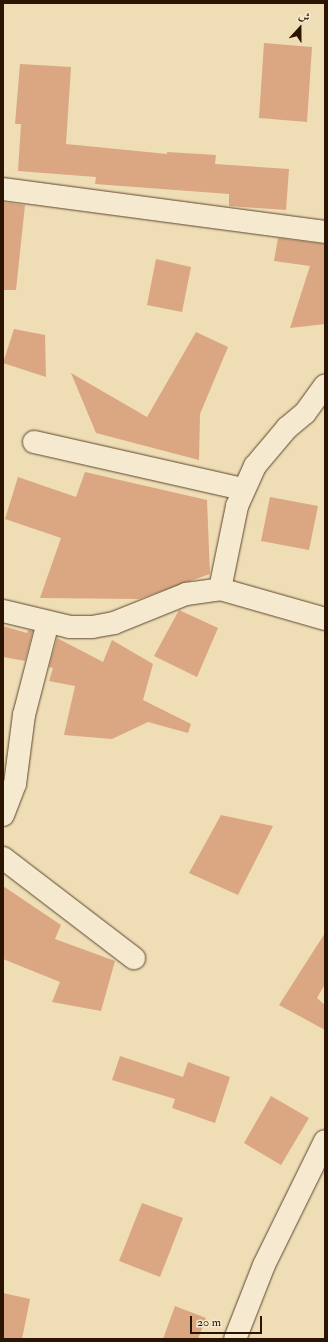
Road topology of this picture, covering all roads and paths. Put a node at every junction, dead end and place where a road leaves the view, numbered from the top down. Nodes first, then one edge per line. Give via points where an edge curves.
1 (3, 189) edge
2 (325, 232) edge
3 (325, 385) edge
4 (34, 442) dead end
5 (243, 489) junction
6 (220, 589) junction
7 (3, 611) edge
8 (325, 619) edge
9 (48, 622) junction
10 (3, 815) edge
11 (3, 858) edge
12 (134, 958) dead end
13 (325, 1141) edge
14 (234, 1339) edge

1 - 2 street
3 - 5 street via 305,413 270,446 255,466
4 - 5 street
5 - 6 street
6 - 8 street
6 - 9 street via 175,598 114,624 70,627
7 - 9 street
9 - 10 street via 24,715 15,784
11 - 12 street
13 - 14 street via 264,1265

